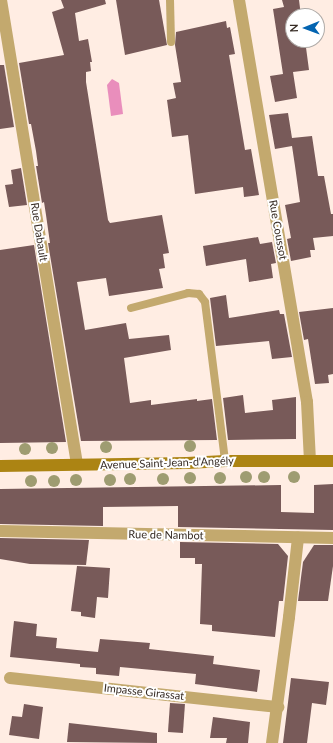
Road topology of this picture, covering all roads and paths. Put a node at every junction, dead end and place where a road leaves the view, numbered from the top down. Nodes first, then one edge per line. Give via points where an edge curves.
1 (1, 0) edge
2 (170, 0) edge
3 (239, 0) edge
4 (170, 42) dead end
5 (131, 308) dead end
6 (225, 460) junction
7 (310, 461) junction
8 (333, 461) edge
9 (77, 465) junction
10 (0, 466) edge
11 (0, 531) edge
12 (298, 538) junction
13 (333, 538) edge
14 (10, 678) dead end
15 (278, 707) junction
16 (272, 743) edge

1 - 9 street, Rue Dabault
2 - 4 lane
3 - 7 street, Rue Coussot via 306,402
5 - 6 lane via 188,293 199,294 205,302
6 - 7 main road, Avenue Saint-Jean-d'Angély
6 - 9 main road, Avenue Saint-Jean-d'Angély
7 - 8 main road, Avenue Saint-Jean-d'Angély
9 - 10 main road, Avenue Saint-Jean-d'Angély
11 - 12 street, Rue de Nambot
12 - 13 street, Rue de Nambot
12 - 15 street
14 - 15 street, Impasse Girassat
15 - 16 street

